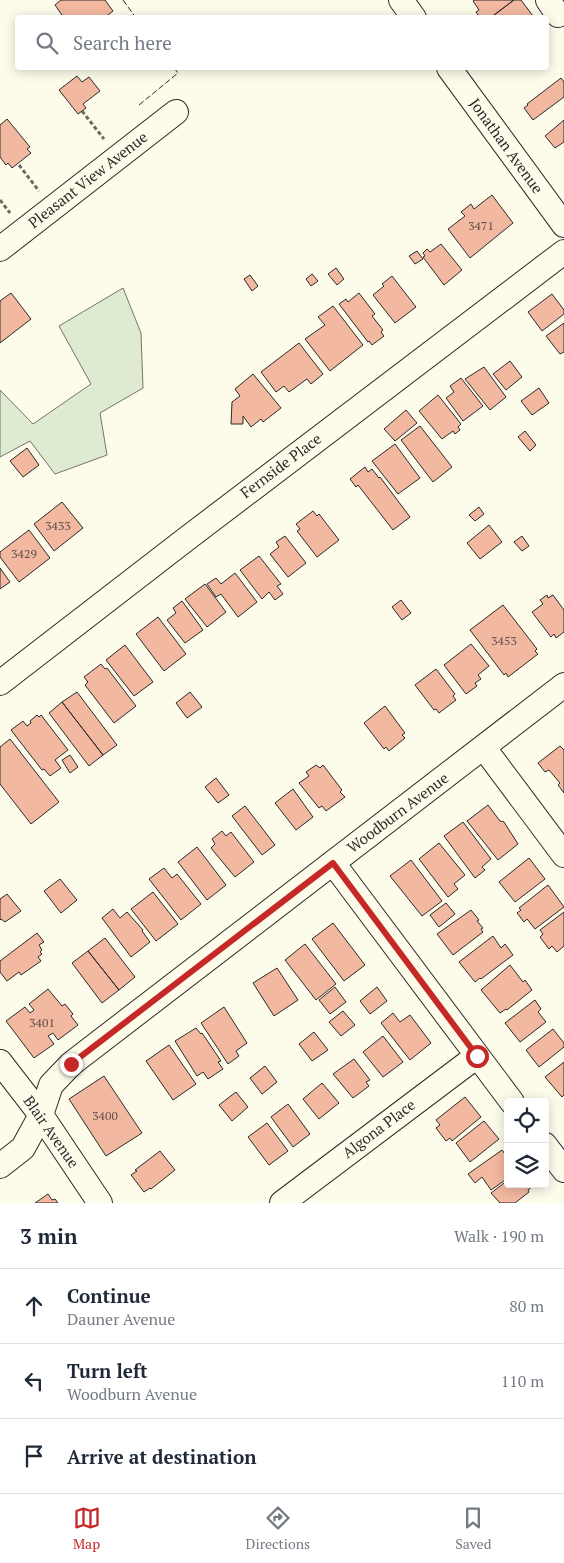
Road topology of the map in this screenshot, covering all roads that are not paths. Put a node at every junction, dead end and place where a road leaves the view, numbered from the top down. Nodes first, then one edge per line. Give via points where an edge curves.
1 (450, 70) edge
2 (176, 112) dead end
3 (564, 225) edge
4 (0, 249) edge
5 (564, 252) edge
6 (0, 683) edge
7 (564, 686) edge
8 (484, 748) junction
9 (564, 855) edge
10 (333, 863) junction
11 (477, 1056) junction
12 (0, 1062) edge
13 (509, 1098) edge
14 (41, 1115) junction
15 (549, 1150) edge
16 (0, 1166) edge
17 (564, 1170) edge
18 (100, 1203) edge
19 (282, 1203) edge

1 - 3 street, Jonathan Avenue
2 - 4 street, Pleasant View Avenue
5 - 6 street, Fernside Place
7 - 8 street, Woodburn Avenue
8 - 9 street
8 - 10 street, Woodburn Avenue
10 - 11 street
10 - 14 street, Woodburn Avenue via 71,1064 51,1085
11 - 13 street
11 - 19 street, Algona Place
12 - 14 street, Blair Avenue
14 - 16 street, Woodburn Avenue via 23,1148
14 - 18 street, Blair Avenue
15 - 17 street

